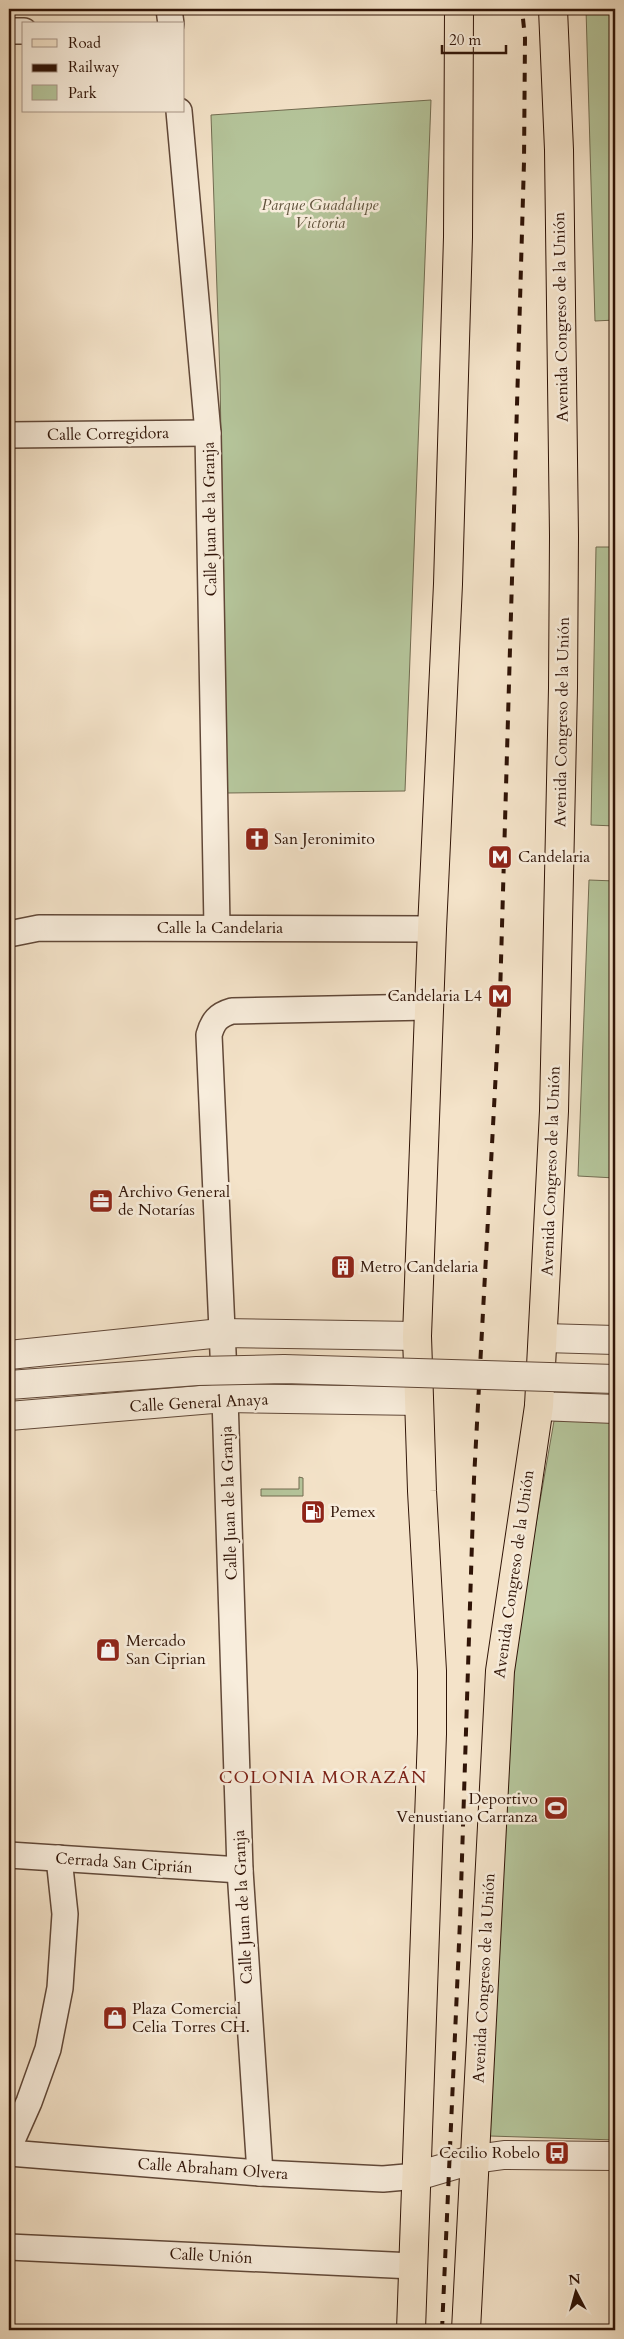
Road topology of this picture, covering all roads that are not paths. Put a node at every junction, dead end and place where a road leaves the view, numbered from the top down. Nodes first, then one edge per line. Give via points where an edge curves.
1 (169, 9) edge
2 (459, 9) edge
3 (553, 9) edge
4 (171, 22) edge
5 (9, 31) edge
6 (22, 31) edge
7 (179, 112) edge
8 (208, 433) junction
9 (9, 435) edge
10 (217, 927) junction
11 (432, 929) junction
12 (9, 934) edge
13 (429, 1007) junction
14 (221, 1333) junction
15 (418, 1336) junction
16 (544, 1338) junction
17 (615, 1340) edge
18 (9, 1355) edge
19 (615, 1379) edge
20 (9, 1385) edge
21 (225, 1398) junction
22 (419, 1401) junction
23 (539, 1406) junction
24 (615, 1409) edge
25 (9, 1416) edge
26 (9, 1855) edge
27 (59, 1858) junction
28 (240, 1870) junction
29 (9, 2147) edge
30 (9, 2153) edge
31 (615, 2156) edge
32 (475, 2159) junction
33 (260, 2173) junction
34 (416, 2176) junction
35 (9, 2247) edge
36 (413, 2266) junction
37 (411, 2330) edge
38 (466, 2330) edge

1 - 4 street
2 - 11 main road via 458,237 449,574
3 - 16 main road, Avenida Congreso de la Unión via 559,150 563,688 554,1120
5 - 6 street
7 - 8 street, Calle Juan de la Granja
8 - 9 street, Calle Corregidora
8 - 10 street, Calle Juan de la Granja
10 - 11 street, Calle la Candelaria
10 - 12 street, Calle la Candelaria via 39,928
11 - 13 main road
13 - 14 street, Calle Juan de la Granja via 232,1011 220,1014 212,1023 209,1035
13 - 15 main road
14 - 15 street
14 - 18 street
14 - 21 street, Calle Juan de la Granja
15 - 22 main road
16 - 17 street
16 - 23 main road, Avenida Congreso de la Unión
19 - 20 street, bridge via 284,1369 197,1371
21 - 22 street, Calle General Anaya
21 - 25 street, Calle General Anaya
21 - 28 street, Calle Juan de la Granja
22 - 34 main road via 432,1680
23 - 24 street
23 - 32 main road, Avenida Congreso de la Unión via 500,1671
26 - 27 street, Cerrada San Ciprián
27 - 28 street, Cerrada San Ciprián
27 - 29 street via 65,1914 60,1988 48,2049
28 - 33 street, Calle Juan de la Granja
30 - 33 street, Calle Abraham Olvera
31 - 32 street via 504,2155
32 - 34 street
32 - 38 main road, Avenida Congreso de la Unión
33 - 34 street, Calle Abraham Olvera via 383,2179
34 - 36 main road
35 - 36 street, Calle Unión
36 - 37 main road

